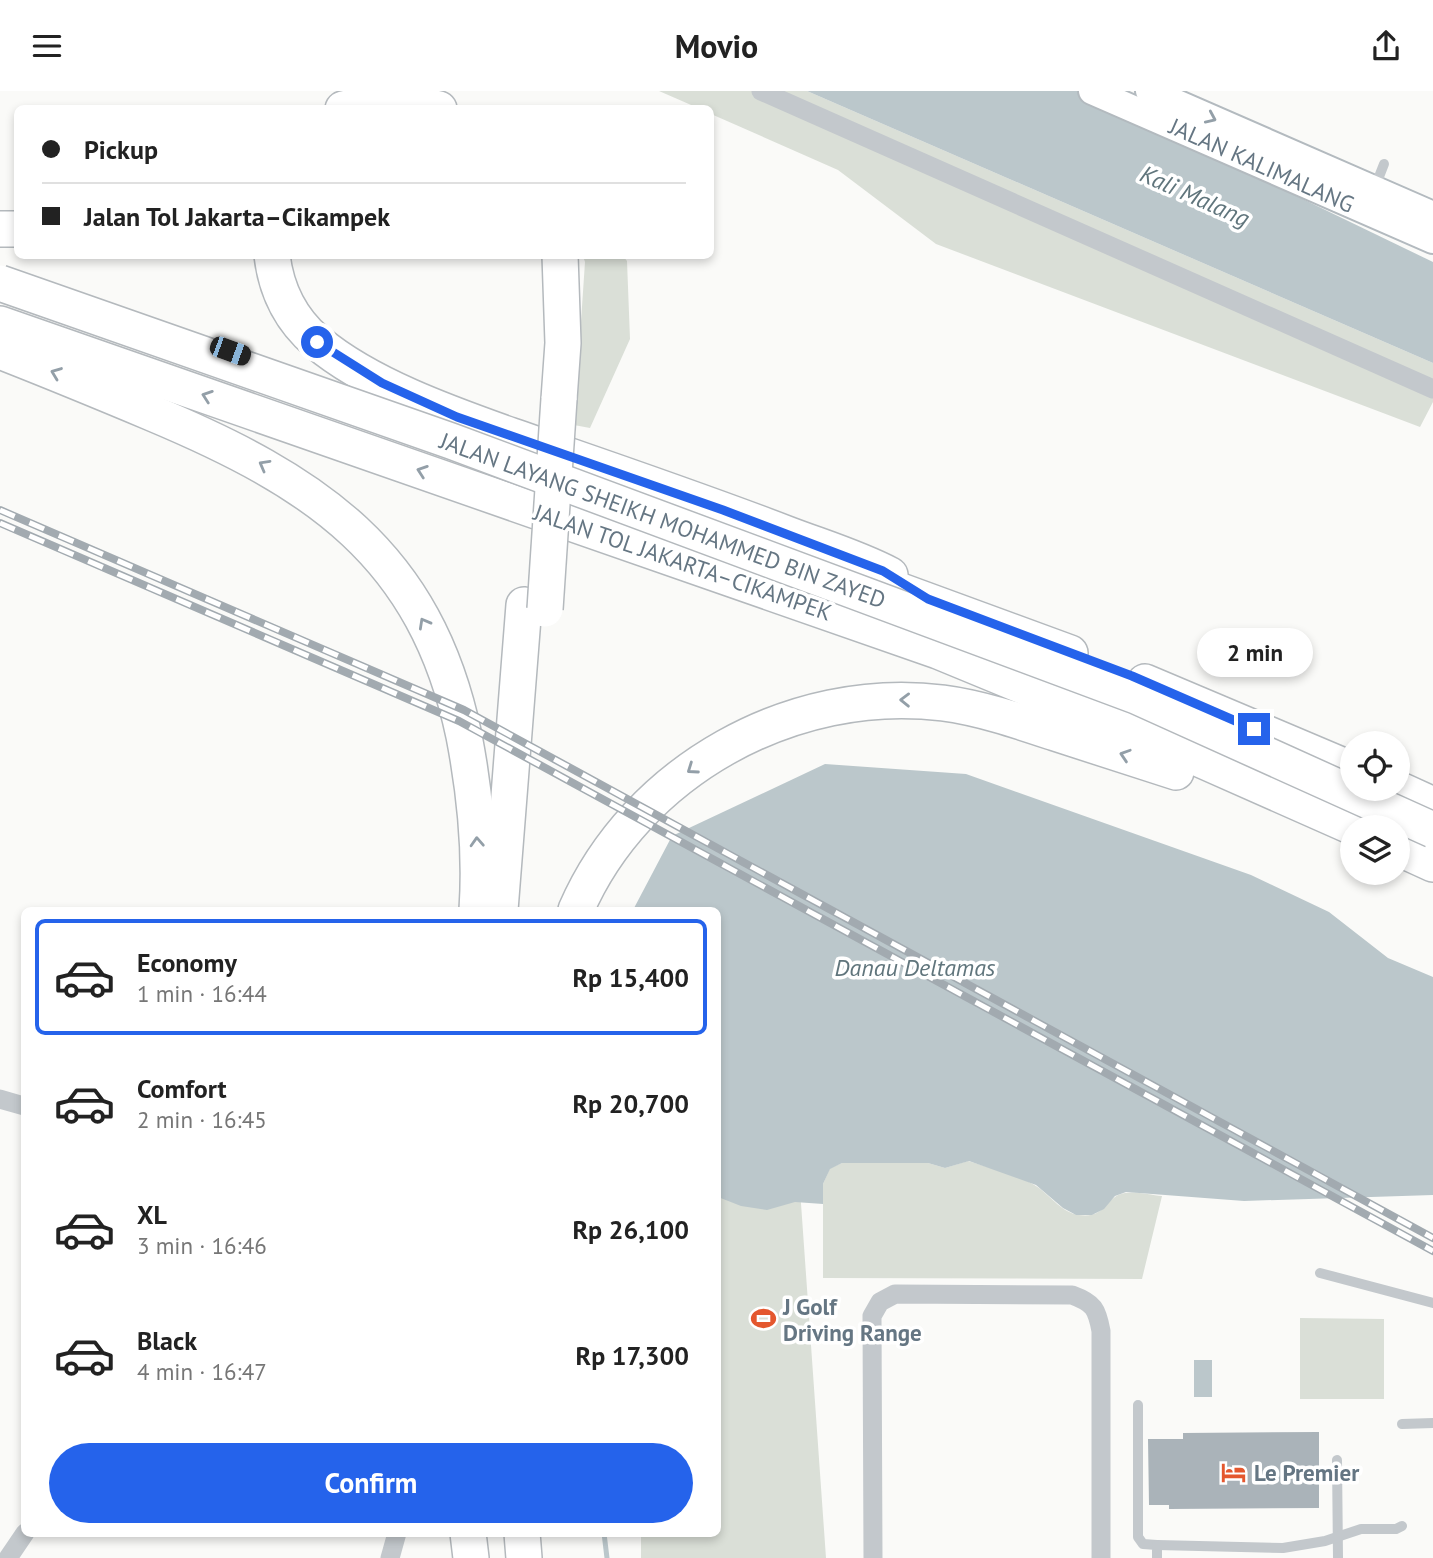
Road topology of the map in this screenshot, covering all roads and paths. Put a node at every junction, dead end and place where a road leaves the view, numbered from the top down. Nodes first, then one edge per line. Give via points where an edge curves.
1 (761, 91) edge
2 (1092, 91) edge
3 (1149, 91) edge
4 (1126, 98) edge
5 (363, 105) edge
6 (416, 105) edge
7 (1384, 164) dead end
8 (1370, 200) junction
9 (1433, 215) edge
10 (1433, 240) edge
11 (273, 259) edge
12 (542, 259) edge
13 (560, 259) edge
14 (0, 269) edge
15 (0, 283) edge
16 (0, 301) edge
17 (0, 324) edge
18 (0, 351) edge
19 (1433, 389) edge
20 (550, 398) junction
21 (928, 599) junction
22 (535, 607) junction
23 (1340, 764) edge
24 (1410, 794) edge
25 (1433, 805) edge
26 (1369, 815) edge
27 (1340, 822) edge
28 (1340, 824) edge
29 (1433, 830) edge
30 (1410, 833) edge
31 (1433, 844) edge
32 (1410, 854) edge
33 (1433, 865) edge
34 (477, 907) edge
35 (500, 907) edge
36 (517, 907) edge
37 (578, 907) edge
38 (0, 1099) edge
39 (21, 1105) edge
40 (1320, 1273) dead end
41 (1433, 1303) edge
42 (1138, 1405) dead end
43 (1433, 1423) edge
44 (1402, 1424) dead end
45 (1337, 1460) dead end
46 (1402, 1526) dead end
47 (1338, 1535) junction
48 (22, 1537) edge
49 (396, 1537) edge
50 (468, 1537) edge
51 (482, 1537) edge
52 (502, 1537) edge
53 (522, 1537) edge
54 (1157, 1545) junction
55 (8, 1558) edge
56 (390, 1558) edge
57 (471, 1558) edge
58 (483, 1558) edge
59 (503, 1558) edge
60 (524, 1558) edge
61 (873, 1558) edge
62 (1101, 1558) edge
63 (1157, 1558) edge
64 (1338, 1558) edge

1 - 19 street
2 - 4 main road, JALAN KALIMALANG
3 -> 8 main road, JALAN KALIMALANG
4 - 8 main road, JALAN KALIMALANG
5 - 6 highway
7 - 8 lane
8 - 9 main road, JALAN KALIMALANG
8 - 10 main road, JALAN KALIMALANG
11 - 21 highway via 279,291 304,330 382,383 457,417 883,571
12 - 20 highway
13 - 20 highway via 563,343
14 - 21 highway, JALAN TOL JAKARTA–CIKAMPEK
15 - 29 highway, JALAN LAYANG SHEIKH MOHAMMED BIN ZAYED, bridge via 451,441 1136,696
16 - 26 highway, JALAN LAYANG SHEIKH MOHAMMED BIN ZAYED via 232,379 931,629 1149,716
27 -> 17 highway, JALAN TOL JAKARTA–CIKAMPEK via 938,651
34 -> 18 highway via 473,788 453,694 428,628 380,557 334,512 264,465 197,432
20 - 22 highway
21 - 23 highway, JALAN TOL JAKARTA–CIKAMPEK via 1132,676
22 - 35 highway
22 - 36 highway
24 - 25 highway
28 -> 37 highway via 998,715 944,703 871,702 786,719 692,768 623,832
30 - 31 highway, JALAN LAYANG SHEIKH MOHAMMED BIN ZAYED
32 - 33 highway
38 - 39 street
40 - 41 lane
42 - 54 lane via 1138,1537 1143,1544
43 - 44 lane
45 - 47 lane
46 - 47 lane
47 - 54 lane via 1283,1548
47 - 64 lane
48 - 55 street
49 - 56 street
50 - 57 highway
51 - 58 highway
52 - 59 highway
53 - 60 highway
54 - 63 lane
61 - 62 street via 872,1316 880,1303 895,1294 1072,1295 1087,1300 1097,1313 1101,1331

